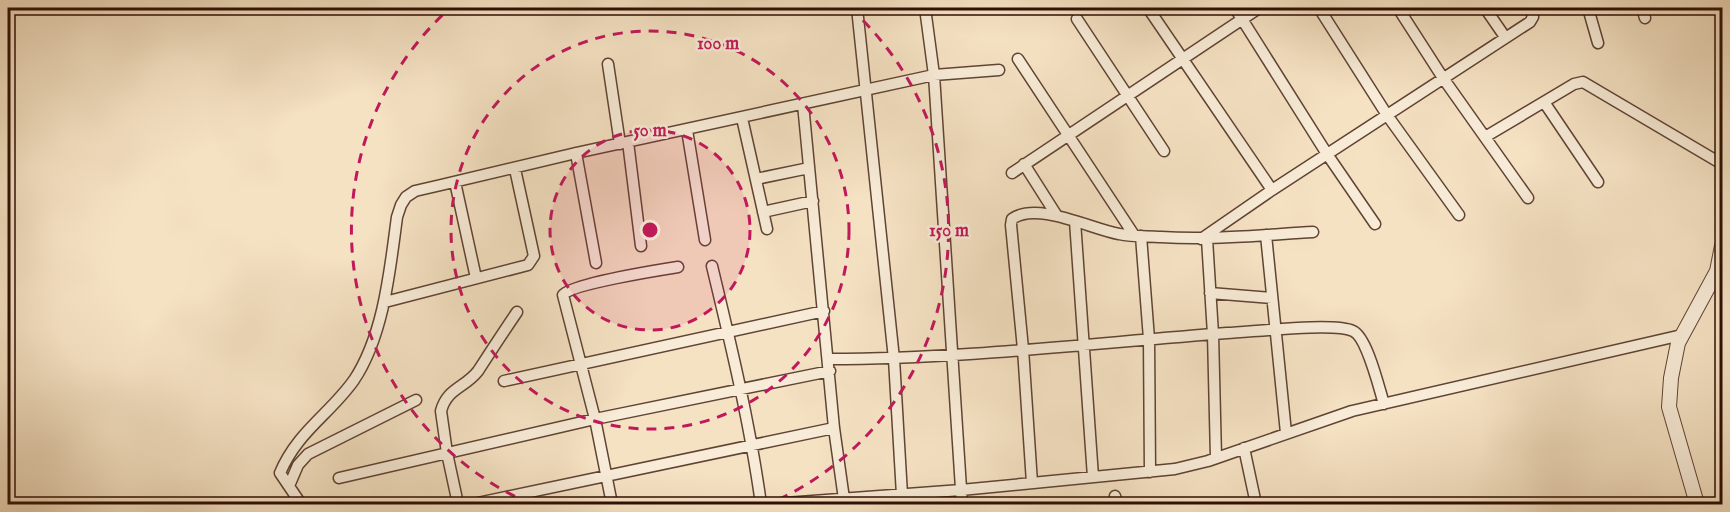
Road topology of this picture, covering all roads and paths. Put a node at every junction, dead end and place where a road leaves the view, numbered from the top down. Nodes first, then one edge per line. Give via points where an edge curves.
1 (857, 8) edge
2 (925, 8) edge
3 (1148, 8) edge
4 (1235, 8) edge
5 (1259, 8) edge
6 (1319, 8) edge
7 (1398, 8) edge
8 (1485, 8) edge
9 (1530, 8) edge
10 (1588, 8) edge
11 (1077, 19) dead end
12 (1242, 19) junction
13 (1505, 37) junction
14 (1598, 43) dead end
15 (1018, 59) dead end
16 (1182, 59) junction
17 (608, 64) dead end
18 (999, 70) dead end
19 (934, 75) junction
20 (1443, 78) junction
21 (867, 91) junction
22 (1128, 95) junction
23 (1544, 102) junction
24 (803, 104) junction
25 (1387, 115) junction
26 (742, 117) junction
27 (687, 129) junction
28 (1068, 135) junction
29 (1485, 137) junction
30 (624, 143) junction
31 (1164, 151) dead end
32 (576, 153) junction
33 (1327, 154) junction
34 (1024, 164) junction
35 (1722, 164) edge
36 (809, 168) junction
37 (515, 169) junction
38 (1012, 172) dead end
39 (756, 179) junction
40 (455, 182) junction
41 (1598, 182) dead end
42 (1272, 190) junction
43 (1528, 198) dead end
44 (813, 201) junction
45 (764, 212) junction
46 (1459, 215) dead end
47 (1057, 216) junction
48 (1075, 221) junction
49 (1375, 224) dead end
50 (767, 229) dead end
51 (1313, 232) dead end
52 (1266, 235) junction
53 (1138, 236) junction
54 (1204, 239) junction
55 (705, 240) dead end
56 (641, 246) dead end
57 (1722, 246) edge
58 (596, 263) dead end
59 (712, 266) dead end
60 (678, 267) dead end
61 (476, 279) junction
62 (1210, 293) junction
63 (1272, 298) junction
64 (385, 302) junction
65 (824, 310) junction
66 (517, 312) dead end
67 (1275, 330) junction
68 (728, 332) junction
69 (1213, 334) junction
70 (1682, 335) junction
71 (1149, 339) junction
72 (1084, 344) junction
73 (1023, 349) junction
74 (951, 355) junction
75 (829, 359) junction
76 (894, 359) junction
77 (581, 364) junction
78 (830, 371) junction
79 (504, 381) dead end
80 (741, 388) junction
81 (416, 400) dead end
82 (1384, 404) junction
83 (596, 419) junction
84 (834, 428) junction
85 (1286, 433) junction
86 (753, 446) junction
87 (1244, 448) junction
88 (447, 453) junction
89 (1216, 458) junction
90 (1150, 472) junction
91 (606, 476) junction
92 (1093, 477) junction
93 (339, 478) dead end
94 (1032, 483) junction
95 (289, 486) junction
96 (961, 490) junction
97 (902, 495) junction
98 (843, 499) junction
99 (863, 501) edge
100 (301, 504) edge
101 (458, 504) edge
102 (473, 504) edge
103 (612, 504) edge
104 (761, 504) edge
105 (772, 504) edge
106 (962, 504) edge
107 (1256, 504) edge
108 (1697, 504) edge

1 - 21 street
2 - 19 street
3 - 16 street
4 - 12 street
5 - 12 street
6 - 25 street
7 - 20 street
8 - 13 street
9 - 13 street via 1530,22
10 - 14 street
11 - 22 street
12 - 16 street
12 - 33 street
13 - 20 street
15 - 28 street
16 - 22 street
16 - 42 street
17 - 30 street
18 - 19 street
19 - 21 street
19 - 74 street
20 - 25 street
20 - 29 street
21 - 24 street
21 - 76 street
22 - 28 street
22 - 31 street
23 - 29 street
23 - 35 street via 1583,82
23 - 41 street
24 - 26 street
24 - 36 street
25 - 33 street
25 - 46 street
26 - 27 street
26 - 39 street
27 - 30 street
27 - 55 street
28 - 34 street
28 - 53 street
29 - 43 street
30 - 32 street
30 - 56 street
32 - 37 street
32 - 58 street
33 - 42 street
33 - 49 street
34 - 38 street
34 - 47 street
36 - 39 street
36 - 44 street
37 - 40 street
37 - 61 street via 534,256 528,265
39 - 45 street
40 - 61 street
40 - 64 street via 415,191 401,205
42 - 54 street
44 - 45 street
44 - 65 street
45 - 50 street
47 - 48 street
47 - 73 street via 1026,214 1012,219
48 - 53 street
48 - 72 street
51 - 52 street
52 - 54 street
52 - 63 street
53 - 54 street
53 - 71 street
54 - 62 street
57 - 70 street via 1717,271
59 - 68 street
60 - 77 street via 564,292
61 - 64 street
62 - 63 street
62 - 69 street
63 - 67 street
64 - 95 street via 359,372 305,432 286,460 280,473
65 - 68 street
65 - 75 street
66 - 88 street via 474,376 444,399 441,411
67 - 69 street
67 - 82 street via 1339,327 1354,331 1363,339
67 - 85 street
68 - 77 street
68 - 80 street
69 - 71 street
69 - 89 street
70 - 82 street
70 - 108 street via 1671,378 1669,407
71 - 72 street
71 - 90 street
72 - 73 street
72 - 92 street
73 - 74 street
73 - 94 street
74 - 76 street
74 - 96 street
75 - 76 street
75 - 78 street
76 - 97 street
77 - 79 street
77 - 83 street
78 - 80 street
78 - 84 street
80 - 83 street
80 - 86 street
81 - 95 street via 308,454
82 - 85 street
83 - 88 street
83 - 91 street
84 - 86 street
84 - 98 street
85 - 87 street
86 - 91 street
86 - 104 street
87 - 89 street
87 - 107 street
88 - 93 street
88 - 101 street
89 - 90 street
90 - 92 street
91 - 102 street
91 - 103 street
92 - 94 street
94 - 96 street
95 - 100 street
96 - 97 street
96 - 106 street
97 - 99 street
98 - 99 street
98 - 105 street

